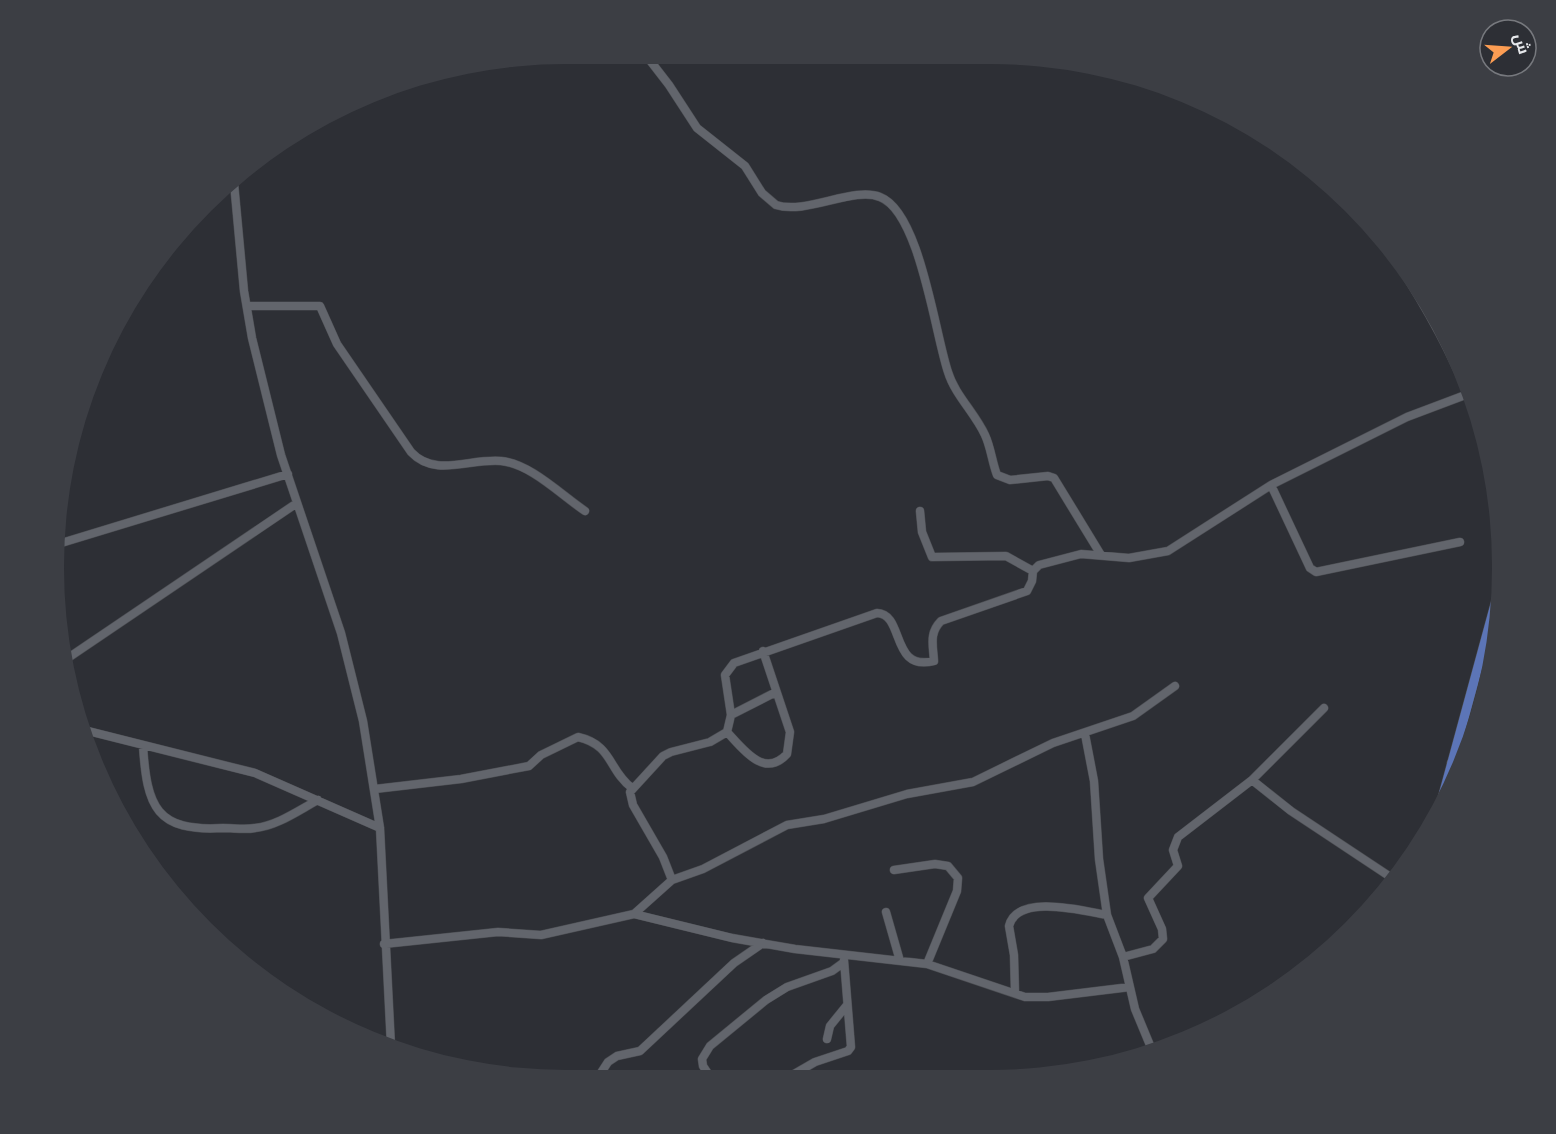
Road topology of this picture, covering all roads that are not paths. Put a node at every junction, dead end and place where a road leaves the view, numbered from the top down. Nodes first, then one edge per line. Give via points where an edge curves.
1 (653, 64) edge
2 (235, 190) edge
3 (246, 306) junction
4 (1462, 396) edge
5 (288, 474) junction
6 (1271, 485) junction
7 (297, 503) junction
8 (585, 511) dead end
9 (920, 511) dead end
10 (66, 542) edge
11 (1460, 542) dead end
12 (1101, 555) junction
13 (1033, 571) junction
14 (763, 651) junction
15 (72, 652) edge
16 (1175, 686) dead end
17 (776, 692) junction
18 (1324, 708) dead end
19 (731, 715) junction
20 (92, 732) edge
21 (727, 732) junction
22 (1085, 734) junction
23 (142, 746) junction
24 (1252, 780) junction
25 (375, 789) junction
26 (632, 789) junction
27 (318, 800) junction
28 (380, 828) junction
29 (894, 870) dead end
30 (1387, 875) edge
31 (672, 880) junction
32 (886, 912) dead end
33 (634, 914) junction
34 (1107, 915) junction
35 (763, 943) junction
36 (384, 944) junction
37 (1123, 957) junction
38 (844, 959) junction
39 (900, 961) junction
40 (927, 964) junction
41 (1130, 987) junction
42 (1015, 993) junction
43 (847, 1005) junction
44 (390, 1037) edge
45 (827, 1039) dead end
46 (1149, 1043) edge
47 (602, 1070) edge
48 (706, 1070) edge
49 (801, 1070) edge

1 - 12 street via 697,128 745,166 762,193 776,205 806,205 869,194 889,202 915,249 932,300 948,373 986,437 997,475 1010,480 1051,476
2 - 3 street
3 - 5 street
3 - 8 street via 320,306 337,344 411,452 422,461 437,466 502,461 527,471
4 - 6 street via 1407,417
5 - 7 street
5 - 10 street
6 - 11 street via 1310,568 1316,572
6 - 12 street via 1168,551 1138,557
7 - 15 street
7 - 25 street via 341,633
9 - 13 street via 922,532 932,557 1006,556
12 - 13 street via 1073,555 1039,565
13 - 14 street via 1027,591 941,621 932,639 934,661 915,660 904,652 894,624 885,613
14 - 17 street
14 - 19 street via 729,668 725,683
16 - 22 street via 1134,716
17 - 19 street
17 - 21 street via 790,739 787,754 780,761 769,764 755,760
18 - 24 street
19 - 21 street
20 - 23 street
21 - 26 street via 710,742 670,752
22 - 31 street via 1053,743 974,782 907,794 824,819 786,825 703,869
22 - 34 street via 1094,781
23 - 27 street via 255,773
23 - 27 street via 149,794 167,820 181,827 258,828
24 - 30 street
24 - 37 street via 1178,837 1173,850 1178,866 1148,898 1163,939 1154,949
25 - 26 street via 529,766 578,737 605,750
25 - 28 street
26 - 31 street via 633,805
27 - 28 street
28 - 36 street
29 - 40 street via 935,864 948,866 958,878 957,891
31 - 33 street
32 - 39 street
33 - 35 street
33 - 36 street via 541,935 498,932
34 - 37 street
34 - 42 street via 1047,906 1016,915 1009,926
35 - 38 street
35 - 47 street via 734,963 640,1051 617,1056
36 - 44 street
37 - 41 street
38 - 39 street
38 - 43 street
38 - 48 street via 832,971 787,987 710,1046 702,1059
39 - 40 street
40 - 42 street
41 - 42 street via 1048,998
41 - 46 street
43 - 45 street via 830,1026
43 - 49 street via 852,1039 848,1051

